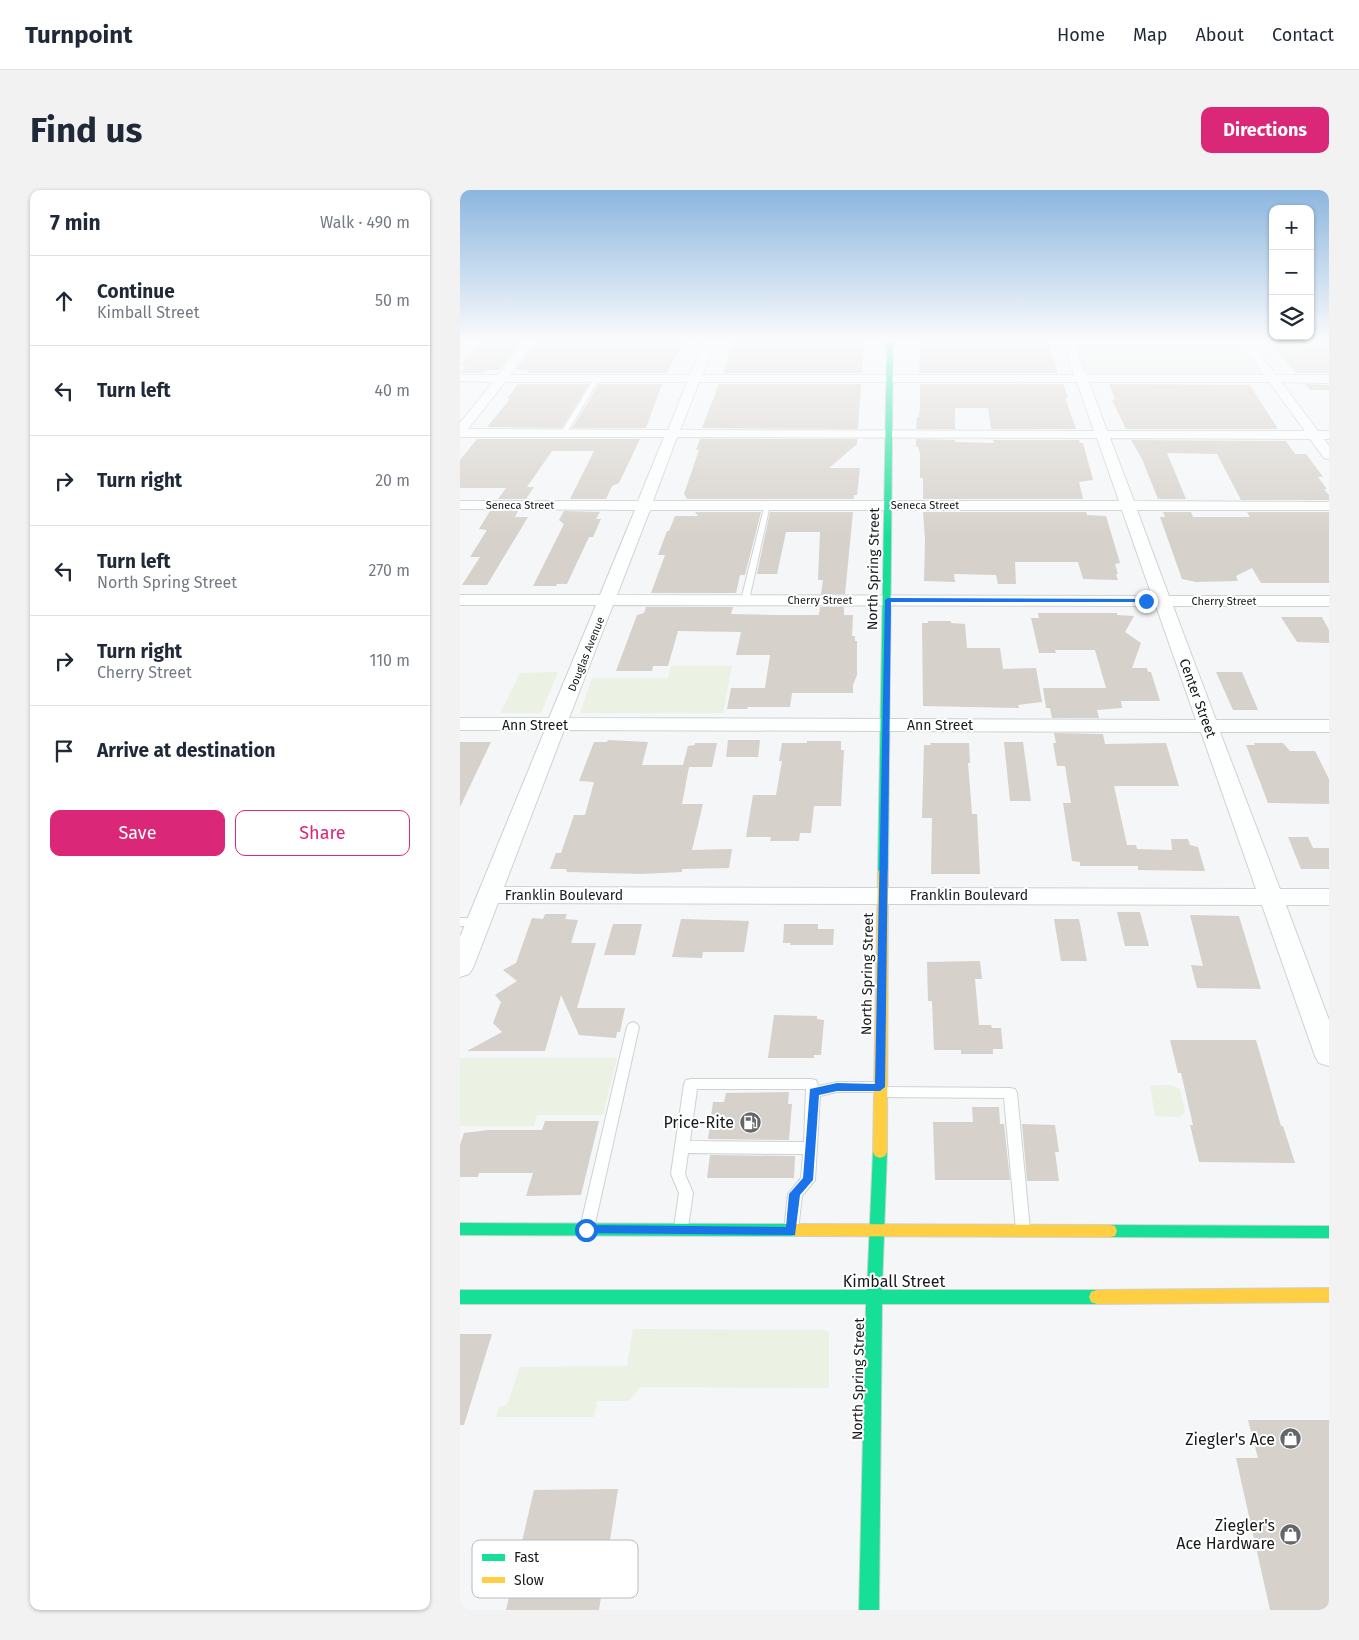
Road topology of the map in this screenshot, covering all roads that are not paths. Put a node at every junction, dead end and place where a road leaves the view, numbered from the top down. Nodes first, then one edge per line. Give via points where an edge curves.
1 (481, 405) edge
2 (580, 405) edge
3 (684, 405) edge
4 (889, 405) edge
5 (1091, 405) edge
6 (1292, 405) edge
7 (460, 432) edge
8 (563, 434) junction
9 (673, 434) junction
10 (890, 434) junction
11 (1101, 434) junction
12 (1314, 435) junction
13 (1329, 435) edge
14 (1329, 455) edge
15 (460, 505) edge
16 (644, 505) junction
17 (767, 505) junction
18 (889, 505) junction
19 (1128, 506) junction
20 (1329, 506) edge
21 (460, 600) edge
22 (607, 600) junction
23 (745, 600) junction
24 (888, 600) junction
25 (1162, 601) junction
26 (1329, 601) edge
27 (460, 724) edge
28 (557, 725) junction
29 (885, 725) junction
30 (1208, 725) junction
31 (1329, 726) edge
32 (489, 894) junction
33 (884, 895) junction
34 (1271, 897) junction
35 (1329, 897) edge
36 (469, 922) edge
37 (460, 968) edge
38 (633, 1027) dead end
39 (1329, 1056) edge
40 (880, 1090) junction
41 (814, 1092) junction
42 (682, 1147) junction
43 (810, 1148) junction
44 (460, 1229) edge
45 (586, 1230) junction
46 (680, 1230) junction
47 (791, 1231) junction
48 (878, 1232) junction
49 (1023, 1232) junction
50 (1329, 1232) edge
51 (1329, 1295) edge
52 (460, 1297) edge
53 (874, 1298) junction
54 (869, 1610) edge

1 - 7 street
2 - 8 lane
3 - 9 street, Douglas Avenue
4 - 10 street, North Spring Street
5 - 11 street, Center Street
6 - 12 street
7 - 8 street
8 - 9 street
9 - 10 street
9 - 16 street, Douglas Avenue
10 - 11 street
10 - 18 street, North Spring Street
11 - 12 street
11 - 19 street, Center Street
12 - 13 street
12 - 14 street
15 - 16 street, Seneca Street
16 - 17 street, Seneca Street
16 - 22 street, Douglas Avenue
17 - 18 street, Seneca Street
17 - 23 lane
18 - 19 street, Seneca Street
18 - 24 street, North Spring Street
19 - 20 street, Seneca Street
19 - 25 street, Center Street
21 - 22 street, Cherry Street
22 - 23 street, Cherry Street
22 - 28 street, Douglas Avenue
23 - 24 street, Cherry Street
24 - 25 street, Cherry Street
24 - 29 street, North Spring Street
25 - 26 street, Cherry Street
25 - 30 street, Center Street
27 - 28 street, Ann Street
28 - 29 street, Ann Street
28 - 32 street, Douglas Avenue
29 - 30 street, Ann Street
29 - 33 street, North Spring Street
30 - 31 street, Ann Street
30 - 34 street, Center Street
32 - 33 street, Franklin Boulevard
32 - 36 street, Douglas Avenue
33 - 34 street, Franklin Boulevard
33 - 40 street, North Spring Street
34 - 35 street, Franklin Boulevard
34 - 39 street, Center Street
36 - 37 street, Douglas Avenue
38 - 45 lane
40 - 41 lane via 837,1087
40 - 48 street, North Spring Street
40 - 49 lane via 1010,1093
41 - 42 lane via 811,1084 691,1084
41 - 43 lane
42 - 43 lane
42 - 46 lane via 678,1174 686,1193
43 - 47 lane via 808,1180 794,1194
44 - 45 street
45 - 46 street
46 - 47 street
47 - 48 street
48 - 49 street
48 - 53 street, North Spring Street
49 - 50 street
51 - 53 street, Kimball Street
52 - 53 street, Kimball Street
53 - 54 street, North Spring Street

